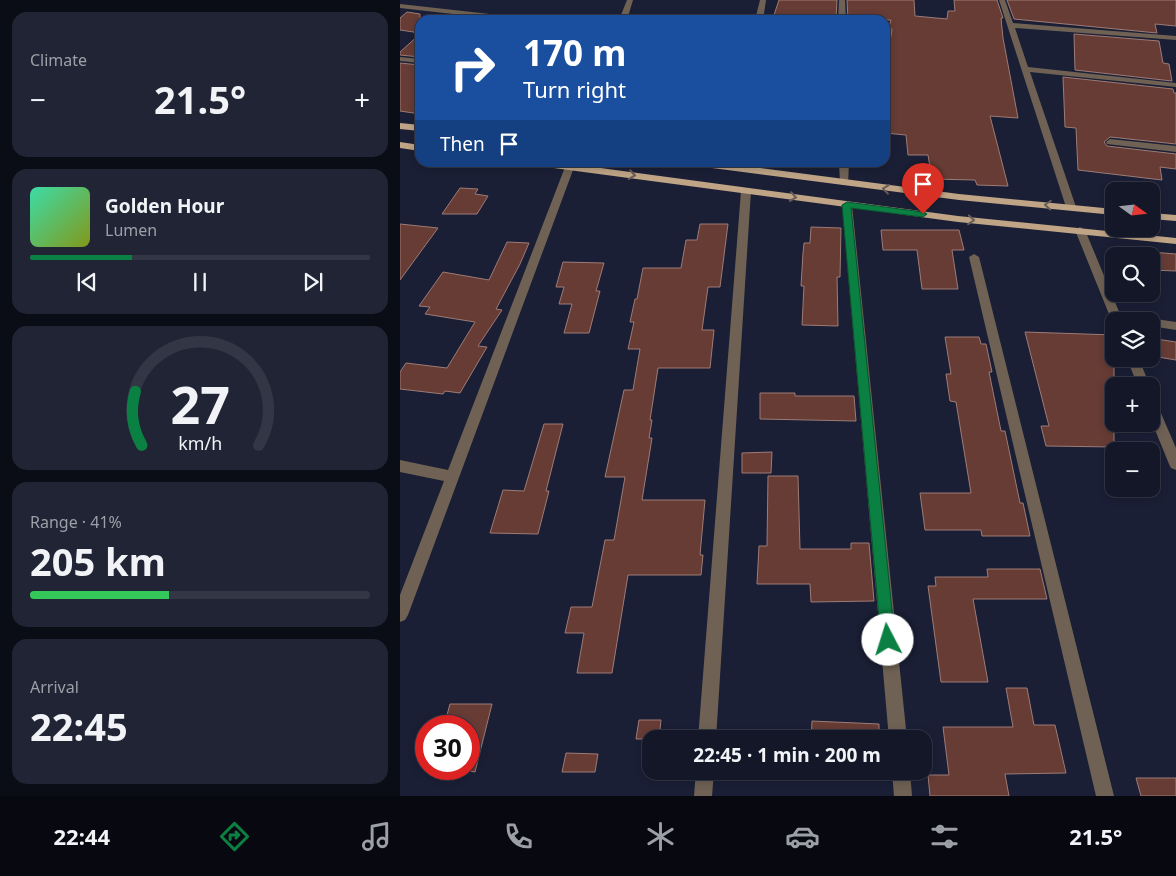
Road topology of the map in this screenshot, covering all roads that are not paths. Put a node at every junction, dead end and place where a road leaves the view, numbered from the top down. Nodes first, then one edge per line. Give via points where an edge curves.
1 (630, 0) edge
2 (763, 0) edge
3 (842, 0) edge
4 (1002, 0) edge
5 (400, 6) edge
6 (480, 15) edge
7 (625, 15) edge
8 (760, 15) edge
9 (842, 15) edge
10 (1010, 25) junction
11 (1176, 38) edge
12 (400, 59) edge
13 (415, 60) edge
14 (1025, 69) junction
15 (1176, 85) edge
16 (400, 126) edge
17 (415, 128) edge
18 (1110, 142) dead end
19 (400, 145) edge
20 (415, 147) edge
21 (1176, 149) edge
22 (570, 167) edge
23 (584, 167) edge
24 (744, 167) edge
25 (844, 167) edge
26 (845, 183) junction
27 (746, 191) junction
28 (847, 205) junction
29 (1071, 207) junction
30 (1105, 211) edge
31 (1160, 217) edge
32 (1176, 218) edge
33 (1080, 230) junction
34 (1176, 240) edge
35 (974, 257) dead end
36 (1113, 312) edge
37 (1160, 323) edge
38 (1176, 326) edge
39 (1160, 423) edge
40 (1173, 451) edge
41 (1176, 464) edge
42 (400, 466) edge
43 (453, 476) junction
44 (400, 615) edge
45 (708, 730) edge
46 (897, 730) edge
47 (704, 780) edge
48 (902, 780) edge
49 (703, 796) edge
50 (903, 796) edge
51 (1105, 796) edge

1 - 7 street
2 - 8 street
3 - 9 street
4 - 10 street
5 - 6 street
10 - 11 street
10 - 14 street
12 - 13 street
14 - 15 street
14 - 29 street
16 - 17 main road
18 - 21 street
19 - 20 main road
22 - 43 street
23 -> 27 main road
24 - 26 main road
25 - 26 street
29 -> 26 main road
27 -> 28 main road
27 - 45 street
28 -> 33 main road
28 - 46 street
29 - 30 main road
31 - 32 main road
33 - 34 main road
33 - 36 street
35 - 51 street
37 - 38 street
39 - 40 street
40 - 41 street
42 - 43 street
43 - 44 street
47 - 49 street
48 - 50 street

